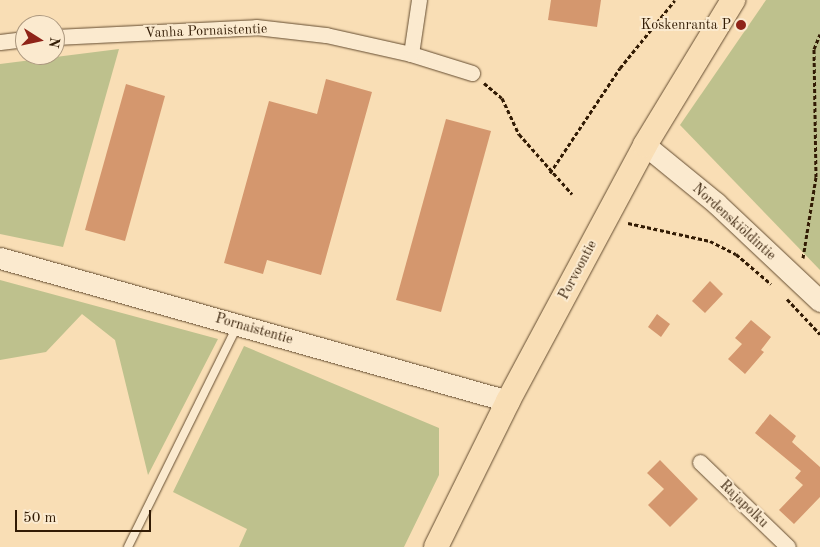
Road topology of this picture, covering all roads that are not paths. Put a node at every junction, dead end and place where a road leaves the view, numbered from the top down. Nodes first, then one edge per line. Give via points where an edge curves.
1 (419, 0) edge
2 (733, 0) edge
3 (65, 37) edge
4 (15, 40) edge
5 (0, 42) edge
6 (411, 54) junction
7 (472, 73) road end
8 (644, 146) junction
9 (0, 258) edge
10 (820, 301) edge
11 (238, 324) junction
12 (508, 401) junction
13 (700, 462) dead end
14 (128, 547) edge
15 (436, 547) edge
16 (788, 547) edge

1 - 6 street
2 - 8 main road, Porvoontie
3 - 6 street, Vanha Pornaistentie via 256,27 326,35
4 - 5 street
6 - 7 street, Vanha Pornaistentie
8 - 10 street, Nordenskiöldintie via 716,203 786,284
8 - 12 main road, Porvoontie
9 - 11 street, Pornaistentie
11 - 12 street, Pornaistentie
11 - 14 lane
12 - 15 main road, Porvoontie
13 - 16 street, Rajapolku

